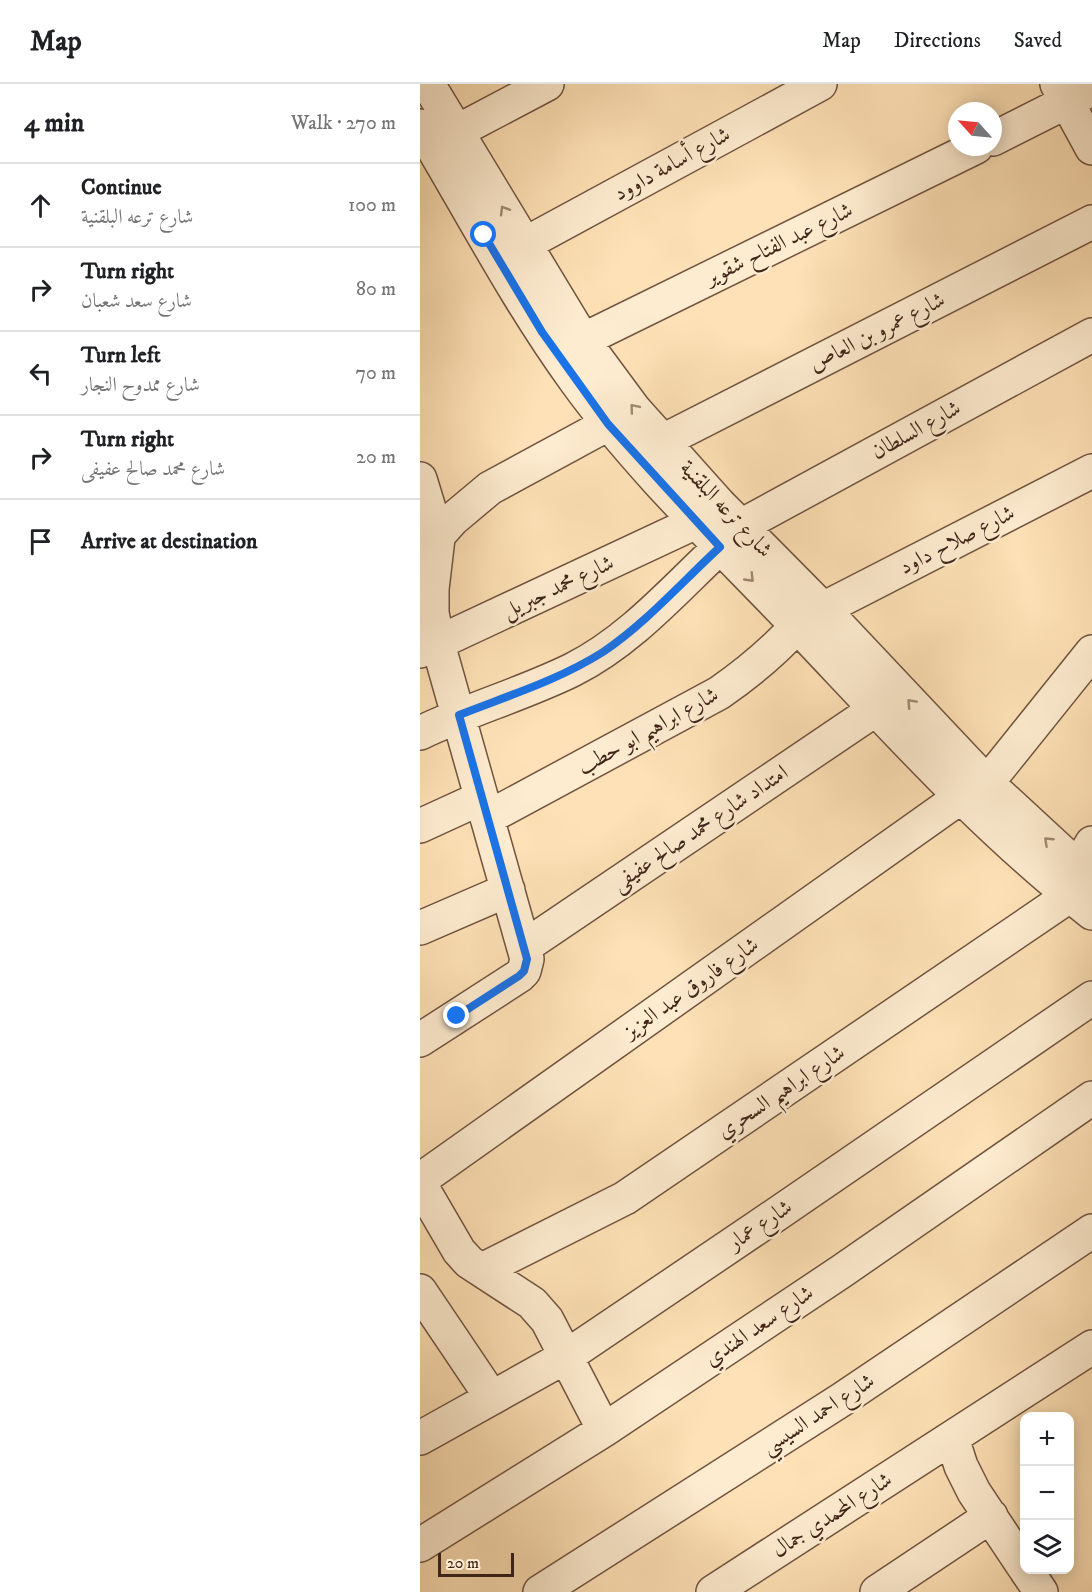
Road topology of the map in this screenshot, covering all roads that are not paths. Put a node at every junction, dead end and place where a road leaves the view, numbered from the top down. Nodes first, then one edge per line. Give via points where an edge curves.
1 (428, 84) edge
2 (547, 84) edge
3 (820, 84) edge
4 (1072, 92) edge
5 (420, 126) edge
6 (456, 132) junction
7 (1002, 133) edge
8 (1092, 148) edge
9 (958, 156) edge
10 (1092, 222) edge
11 (525, 244) junction
12 (1092, 335) edge
13 (583, 340) junction
14 (608, 424) junction
15 (663, 441) junction
16 (1092, 471) edge
17 (420, 479) edge
18 (696, 522) junction
19 (730, 536) junction
20 (429, 546) edge
21 (810, 617) junction
22 (429, 647) edge
23 (1092, 652) edge
24 (876, 710) junction
25 (459, 715) junction
26 (420, 733) edge
27 (974, 789) junction
28 (484, 808) junction
29 (420, 826) edge
30 (1084, 880) edge
31 (508, 890) junction
32 (420, 927) edge
33 (524, 947) junction
34 (1092, 998) edge
35 (420, 1040) edge
36 (1092, 1098) edge
37 (420, 1182) edge
38 (1092, 1232) edge
39 (482, 1270) junction
40 (420, 1291) edge
41 (1092, 1347) edge
42 (567, 1356) junction
43 (492, 1398) junction
44 (604, 1430) junction
45 (420, 1438) edge
46 (952, 1438) junction
47 (992, 1516) junction
48 (424, 1536) edge
49 (1020, 1560) edge
50 (1029, 1574) edge
51 (540, 1592) edge
52 (713, 1592) edge
53 (877, 1592) edge
54 (1041, 1592) edge

1 - 6 street, شارع ترعه البلقنية
2 - 6 street
3 - 11 street, شارع أسامة داوود
4 - 7 street
4 - 8 street
5 - 14 street, شارع ترعه البلقنية via 536,322
11 -> 6 street, شارع ترعه البلقنية
9 - 13 street, شارع عبد الفتاح شقوير
10 - 15 street, شارع عمرو بن العاص
11 - 13 street, شارع ترعه البلقنية
12 - 19 street, شارع السلطان
15 -> 13 street, شارع ترعه البلقنية
14 - 18 street, شارع ترعه البلقنية
14 - 20 street via 489,488
15 - 19 street, شارع ترعه البلقنية
16 - 21 street, شارع صلاح داود
17 - 20 street
18 - 19 street, شارع ترعه البلقنية
18 - 22 street, شارع محمد جبريل
19 - 21 street, شارع ترعه البلقنية
19 - 25 street, شارع السلطان via 630,632 603,652 573,669
20 - 22 street
21 - 24 street, شارع ترعه البلقنية
27 -> 21 street, شارع ترعه البلقنية
21 - 28 street, شارع ابراهيم ابو حطب via 719,693
22 - 25 street
23 - 27 street, شارع فاروق عبد العزيز
24 - 27 street, شارع ترعه البلقنية
24 - 33 street, امتداد شارع محمد صالح عفيفى
25 - 26 street, شارع السلطان
25 - 28 street
27 - 30 street, شارع ترعه البلقنية
27 - 37 street, شارع فاروق عبد العزيز
28 - 29 street, شارع ابراهيم ابو حطب
28 - 31 street
30 - 39 street, شارع ابراهيم السحري via 619,1202
31 - 32 street
31 - 33 street
33 - 35 street via 527,959 519,976
34 - 42 street, شارع عمار
36 - 44 street, شارع سعد الهندي
37 - 39 street via 459,1251
38 - 51 street, شارع احمد السيسي via 841,1400
39 - 42 street via 532,1303 547,1320
40 - 43 street
41 - 46 street, شارع المحمدي جمال
42 - 43 street, شارع عمار
42 - 44 street
43 - 45 street, شارع عمار
44 - 48 street, شارع سعد الهندي
46 - 47 street via 970,1484
46 - 52 street, شارع المحمدي جمال
47 - 49 street
47 - 53 street
50 - 54 street

